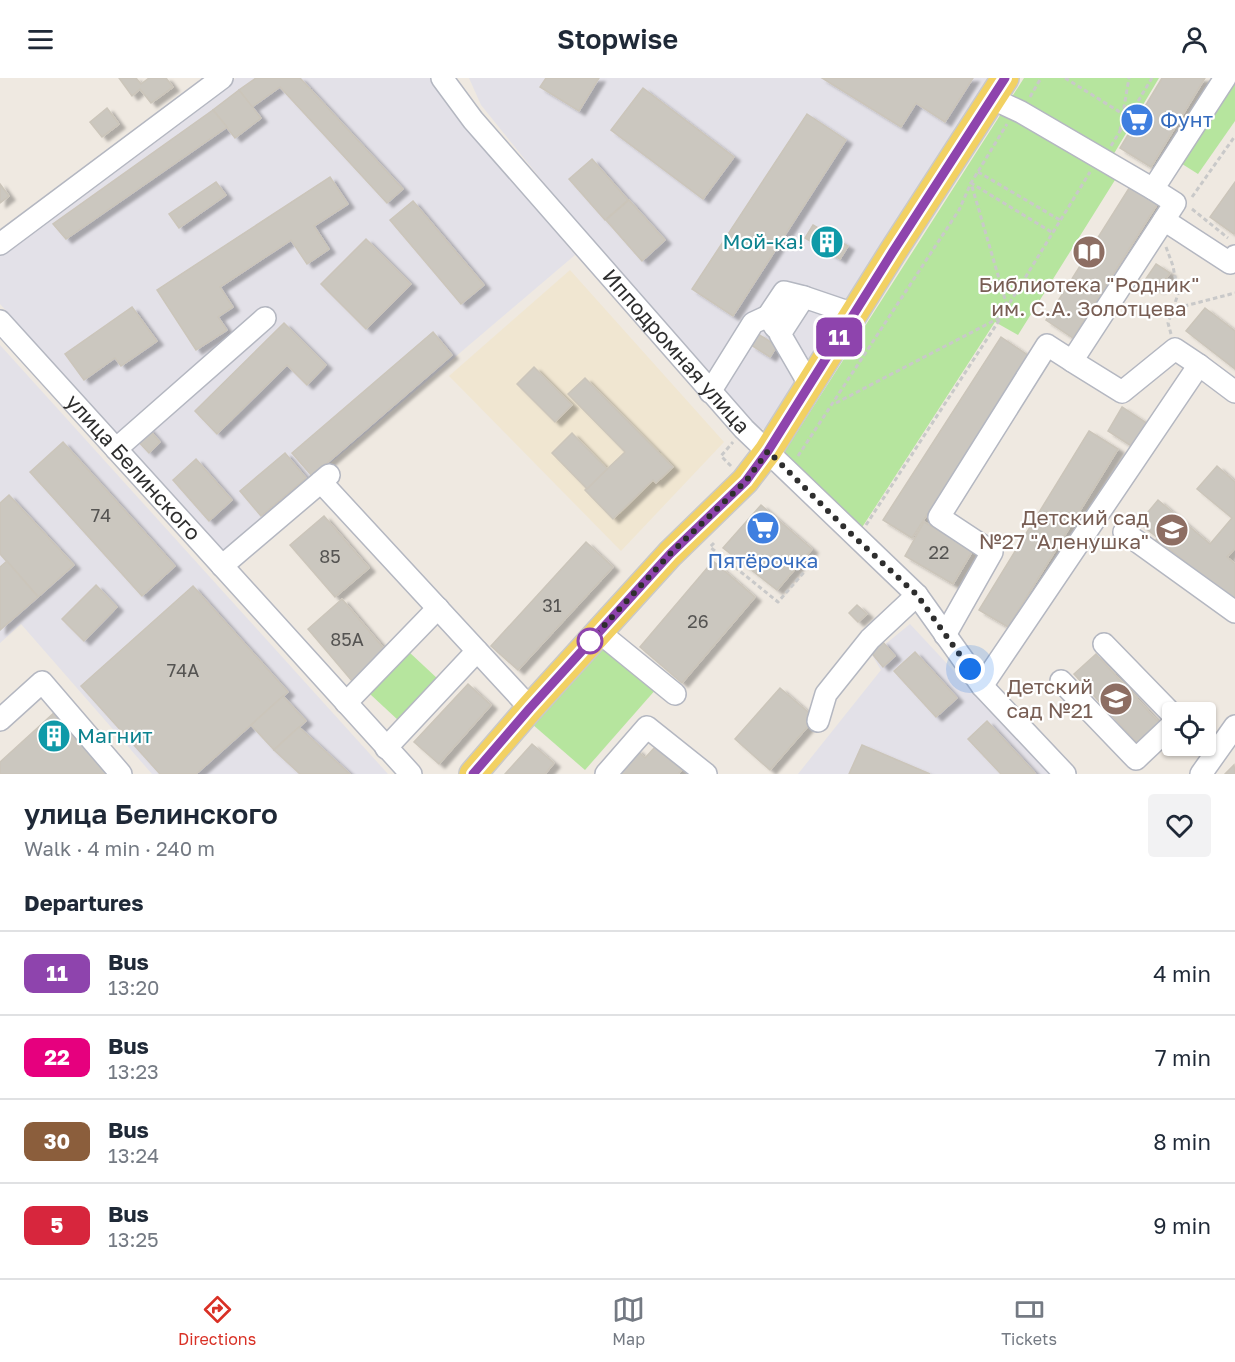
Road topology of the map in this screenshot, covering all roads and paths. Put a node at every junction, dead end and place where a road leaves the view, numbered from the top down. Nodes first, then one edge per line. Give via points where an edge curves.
1 (222, 78) edge
2 (442, 78) edge
3 (1065, 78) edge
4 (1129, 78) edge
5 (1152, 78) edge
6 (1225, 78) edge
7 (999, 88) edge
8 (1123, 114) junction
9 (1119, 132) junction
10 (1235, 136) edge
11 (1101, 159) junction
12 (978, 172) dead end
13 (1154, 189) junction
14 (1060, 220) junction
15 (1161, 224) junction
16 (1053, 233) junction
17 (0, 244) edge
18 (1232, 247) edge
19 (1235, 293) edge
20 (804, 297) junction
21 (1008, 306) junction
22 (1173, 309) junction
23 (854, 314) junction
24 (768, 316) junction
25 (1001, 317) junction
26 (265, 318) dead end
27 (0, 321) edge
28 (780, 334) junction
29 (1175, 349) junction
30 (1072, 361) junction
31 (1199, 365) junction
32 (809, 384) junction
33 (710, 392) junction
34 (1235, 392) edge
35 (834, 404) dead end
36 (116, 449) junction
37 (768, 451) junction
38 (1124, 532) dead end
39 (717, 538) dead end
40 (857, 539) junction
41 (222, 566) junction
42 (805, 571) dead end
43 (917, 595) junction
44 (438, 609) junction
45 (1235, 612) edge
46 (599, 632) junction
47 (945, 635) junction
48 (1104, 644) dead end
49 (477, 651) junction
50 (1061, 681) dead end
51 (982, 686) junction
52 (675, 694) dead end
53 (345, 703) junction
54 (1162, 704) edge
55 (530, 708) junction
56 (0, 720) edge
57 (818, 722) dead end
58 (1235, 726) edge
59 (1162, 734) edge
60 (1216, 741) edge
61 (386, 748) junction
62 (1208, 756) edge
63 (608, 773) edge
64 (121, 774) edge
65 (411, 774) edge
66 (473, 774) edge
67 (706, 774) edge
68 (1065, 774) edge
69 (1200, 774) edge

1 - 17 street
2 - 33 street, Ипподромная улица via 473,120
3 - 8 path
4 - 8 path
5 - 9 path
6 - 13 street
7 - 11 street via 1021,112
7 - 23 main road
8 - 9 path
9 - 11 path
10 - 18 path via 1188,206
11 - 13 street
11 - 14 path
12 - 14 path
13 - 15 street via 1175,203
14 - 16 path
15 - 18 street via 1230,263
15 - 22 path via 1178,294
15 - 30 street
16 - 21 path
16 - 21 path via 971,183
19 - 22 path
20 - 23 street
20 - 24 street via 784,292
20 - 28 street
21 - 25 path
22 - 29 path via 1168,323
23 - 32 main road
24 - 28 street
24 - 33 street via 753,323
25 - 35 path
25 - 40 path
26 - 36 street
27 - 36 street, улица Белинского
28 - 32 street
29 - 30 street via 1122,392
29 - 31 street
30 - 47 street via 1047,345 939,517 992,552
31 - 34 street
31 - 51 street
32 - 37 main road
33 - 37 street, Ипподромная улица
36 - 41 street, улица Белинского
37 - 40 street, Ипподромная улица
37 - 46 main road via 746,481 670,554
38 - 45 street
39 - 42 path via 710,547 778,602
40 - 43 street, Ипподромная улица
41 - 44 street via 325,479
41 - 53 street, улица Белинского
43 - 47 street, Ипподромная улица
43 - 57 street via 870,639 826,694
44 - 49 street
44 - 53 street
46 - 52 street
46 - 55 main road
47 - 51 street, Ипподромная улица
48 - 54 street
49 - 55 street
49 - 61 street
50 - 59 street via 1136,759
51 - 68 street, Ипподромная улица
53 - 61 street, улица Белинского
55 - 66 main road
56 - 64 street via 42,682
58 - 60 street
61 - 65 street, улица Белинского
62 - 69 street
63 - 67 street via 647,727

